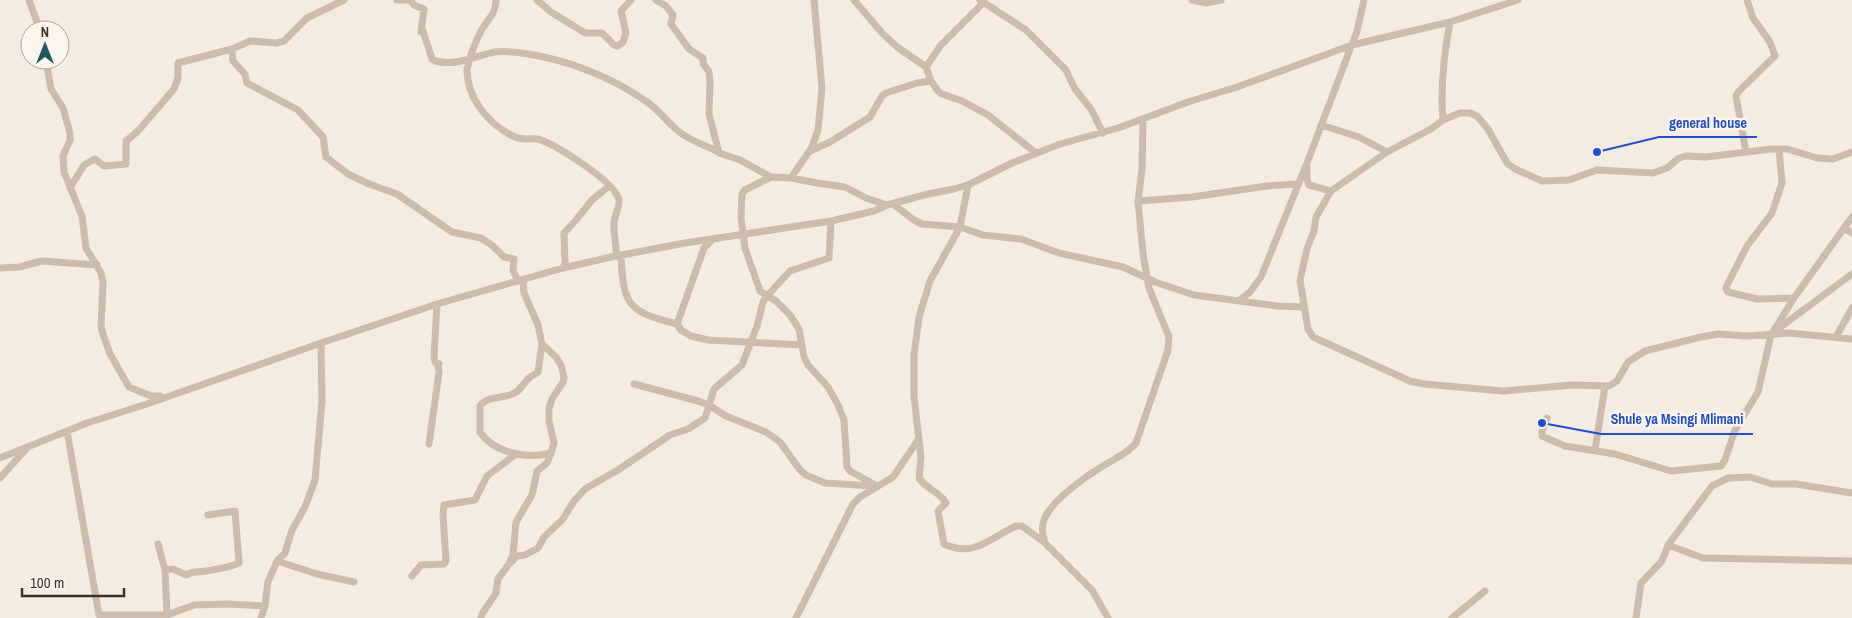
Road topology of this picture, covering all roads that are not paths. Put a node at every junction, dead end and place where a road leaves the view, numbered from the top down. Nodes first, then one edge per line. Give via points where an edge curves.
1 (30, 0) edge
2 (344, 0) edge
3 (396, 0) edge
4 (496, 0) edge
5 (537, 0) edge
6 (630, 0) edge
7 (656, 0) edge
8 (814, 0) edge
9 (854, 0) edge
10 (1192, 0) edge
11 (1221, 0) edge
12 (1364, 0) edge
13 (1518, 0) edge
14 (1747, 0) edge
15 (982, 1) edge
16 (37, 20) edge
17 (1450, 22) junction
18 (1352, 45) junction
19 (232, 49) junction
20 (469, 60) junction
21 (926, 67) junction
22 (48, 70) edge
23 (931, 81) junction
24 (1143, 119) junction
25 (1443, 120) junction
26 (1321, 125) junction
27 (1103, 133) junction
28 (1779, 149) junction
29 (717, 151) junction
30 (810, 151) junction
31 (1387, 152) junction
32 (1746, 152) junction
33 (1852, 152) edge
34 (1036, 153) junction
35 (1307, 163) junction
36 (771, 177) junction
37 (791, 178) junction
38 (1298, 184) junction
39 (609, 186) junction
40 (968, 186) junction
41 (70, 188) junction
42 (1332, 191) junction
43 (1138, 200) junction
44 (890, 204) junction
45 (1852, 217) edge
46 (831, 221) junction
47 (960, 227) junction
48 (1844, 228) junction
49 (1852, 233) edge
50 (743, 235) junction
51 (712, 240) junction
52 (619, 256) junction
53 (97, 265) junction
54 (0, 268) edge
55 (563, 268) junction
56 (1852, 274) edge
57 (1146, 277) junction
58 (520, 280) junction
59 (767, 296) junction
60 (1794, 298) junction
61 (1240, 300) junction
62 (437, 304) junction
63 (1303, 308) junction
64 (1852, 308) edge
65 (677, 324) junction
66 (1771, 334) junction
67 (1836, 337) junction
68 (1852, 339) edge
69 (750, 341) junction
70 (321, 342) junction
71 (542, 344) junction
72 (802, 345) junction
73 (634, 384) dead end
74 (1605, 386) junction
75 (165, 396) junction
76 (709, 405) junction
77 (1547, 418) dead end
78 (67, 430) junction
79 (918, 440) junction
80 (429, 444) dead end
81 (28, 446) junction
82 (1595, 450) junction
83 (551, 453) junction
84 (516, 454) junction
85 (0, 458) edge
86 (0, 478) edge
87 (877, 486) junction
88 (1852, 493) edge
89 (208, 515) dead end
90 (1045, 543) junction
91 (158, 544) dead end
92 (1668, 545) junction
93 (277, 561) junction
94 (1852, 561) edge
95 (509, 564) junction
96 (165, 570) junction
97 (412, 576) dead end
98 (354, 582) dead end
99 (1485, 592) dead end
100 (265, 606) junction
101 (167, 616) edge
102 (261, 618) edge
103 (482, 618) edge
104 (796, 618) edge
105 (1108, 618) edge
106 (1452, 618) edge
107 (1636, 618) edge

1 - 16 street
2 - 19 street via 306,18 284,41 250,41
3 - 20 street via 410,0 424,10 421,32 432,59
4 - 20 street via 492,18 481,32
5 - 6 street via 585,33 602,34 618,46 626,32 621,11
7 - 29 street via 673,15 671,24 688,49 703,58 709,72 709,114
8 - 30 street via 822,88 818,130
9 - 21 street via 882,34
10 - 11 street via 1206,3
12 - 18 street
13 - 17 street
14 - 32 street via 1753,18 1770,42 1775,56 1736,96
15 - 21 street via 941,45
15 - 27 street via 1026,30 1066,70
17 - 18 street
17 - 25 street via 1444,54
18 - 24 street
18 - 26 street
19 - 41 street via 178,63 174,89 126,141 126,164 104,166 96,159 84,165
19 - 58 street via 233,61 245,74 247,83 298,110 321,133 326,157 348,174 397,194 452,232 476,236 504,257 514,259 513,272
20 - 29 street via 492,52 511,51 546,57 590,71 644,100 676,130
20 - 39 street via 467,75 473,99 488,117 515,137 538,139 575,158
21 - 23 street
22 - 41 street via 51,89 70,132 63,159
23 - 30 street via 886,93 870,117
23 - 34 street via 942,94 988,115
24 - 27 street
24 - 43 street
25 - 31 street
25 - 32 street via 1460,113 1477,116 1507,163 1542,182 1569,180 1597,170 1653,173 1683,157
26 - 31 street via 1366,140
26 - 35 street
27 - 34 street
28 - 32 street
28 - 33 street via 1833,159
28 - 60 street via 1782,183 1772,213 1748,246 1726,288 1728,292 1757,299
29 - 36 street
30 - 37 street
31 - 42 street
34 - 40 street
35 - 38 street
35 - 42 street via 1309,185
36 - 37 street
36 - 50 street via 742,194
37 - 44 street via 845,186 866,198
38 - 43 street
38 - 61 street via 1261,278
39 - 52 street via 619,200 614,221
39 - 55 street via 592,200 564,233
40 - 44 street
40 - 47 street
41 - 53 street via 82,216 86,248
42 - 63 street via 1316,217 1306,249 1300,280
43 - 57 street
44 - 46 street
44 - 47 street via 922,224
45 - 48 street
46 - 50 street
46 - 59 street via 828,258 790,272
47 - 57 street via 983,235 1021,239 1059,253 1119,266
47 - 79 street via 930,281 918,317 914,356
48 - 49 street
48 - 60 street
50 - 51 street
50 - 59 street via 758,288
51 - 52 street
51 - 65 street via 704,248
52 - 55 street
52 - 65 street via 632,306 648,316
53 - 54 street via 42,260 19,267
53 - 75 street via 103,282 102,332 124,382 136,391
55 - 58 street
56 - 66 street
57 - 61 street via 1194,295
57 - 90 street via 1170,344 1136,443 1091,473 1052,505 1043,524
58 - 62 street
58 - 71 street
59 - 69 street
59 - 72 street via 790,315 799,329
60 - 66 street
61 - 63 street
62 - 70 street
62 - 80 street via 434,356 439,372
63 - 74 street via 1308,329 1317,340 1410,381 1503,391 1572,385
64 - 67 street
65 - 69 street via 680,330 698,338
66 - 67 street
66 - 74 street via 1718,334 1645,351 1628,362 1617,381
66 - 82 street via 1758,392 1735,430 1721,466 1671,471
67 - 68 street
69 - 72 street
69 - 76 street via 742,365 714,389
70 - 75 street
70 - 93 street via 322,401 315,480 285,553
71 - 83 street via 556,357 564,377 549,408 554,443
71 - 84 street via 537,373 516,392 484,401 480,406 482,435 489,442
72 - 87 street via 808,365 828,387 844,420 847,467
73 - 76 street
74 - 82 street
75 - 78 street
76 - 87 street via 726,416 770,434 806,475 825,483
76 - 95 street via 705,418 698,423 670,435 585,489 538,548 517,556
77 - 82 street via 1542,433 1544,438 1565,446
78 - 81 street
78 - 101 street via 100,615
79 - 87 street via 893,477
79 - 90 street via 920,478 946,503 938,511 944,544 961,550 971,549 1019,525
81 - 85 street
81 - 86 street
83 - 84 street via 534,457
83 - 95 street via 547,463 538,471 532,495 516,522
84 - 97 street via 487,476 475,500 444,505 446,562 421,565
87 - 104 street via 860,497 847,514
88 - 92 street via 1796,484 1772,484 1750,477 1722,480 1707,490
89 - 96 street via 235,512 239,563 226,569 194,571 186,575 173,569
90 - 105 street via 1092,590
91 - 96 street
92 - 94 street via 1703,558
92 - 107 street via 1662,561 1641,582
93 - 98 street
93 - 100 street via 268,582
95 - 103 street via 498,579 496,593
96 - 101 street
99 - 106 street
100 - 101 street via 194,605
100 - 102 street

